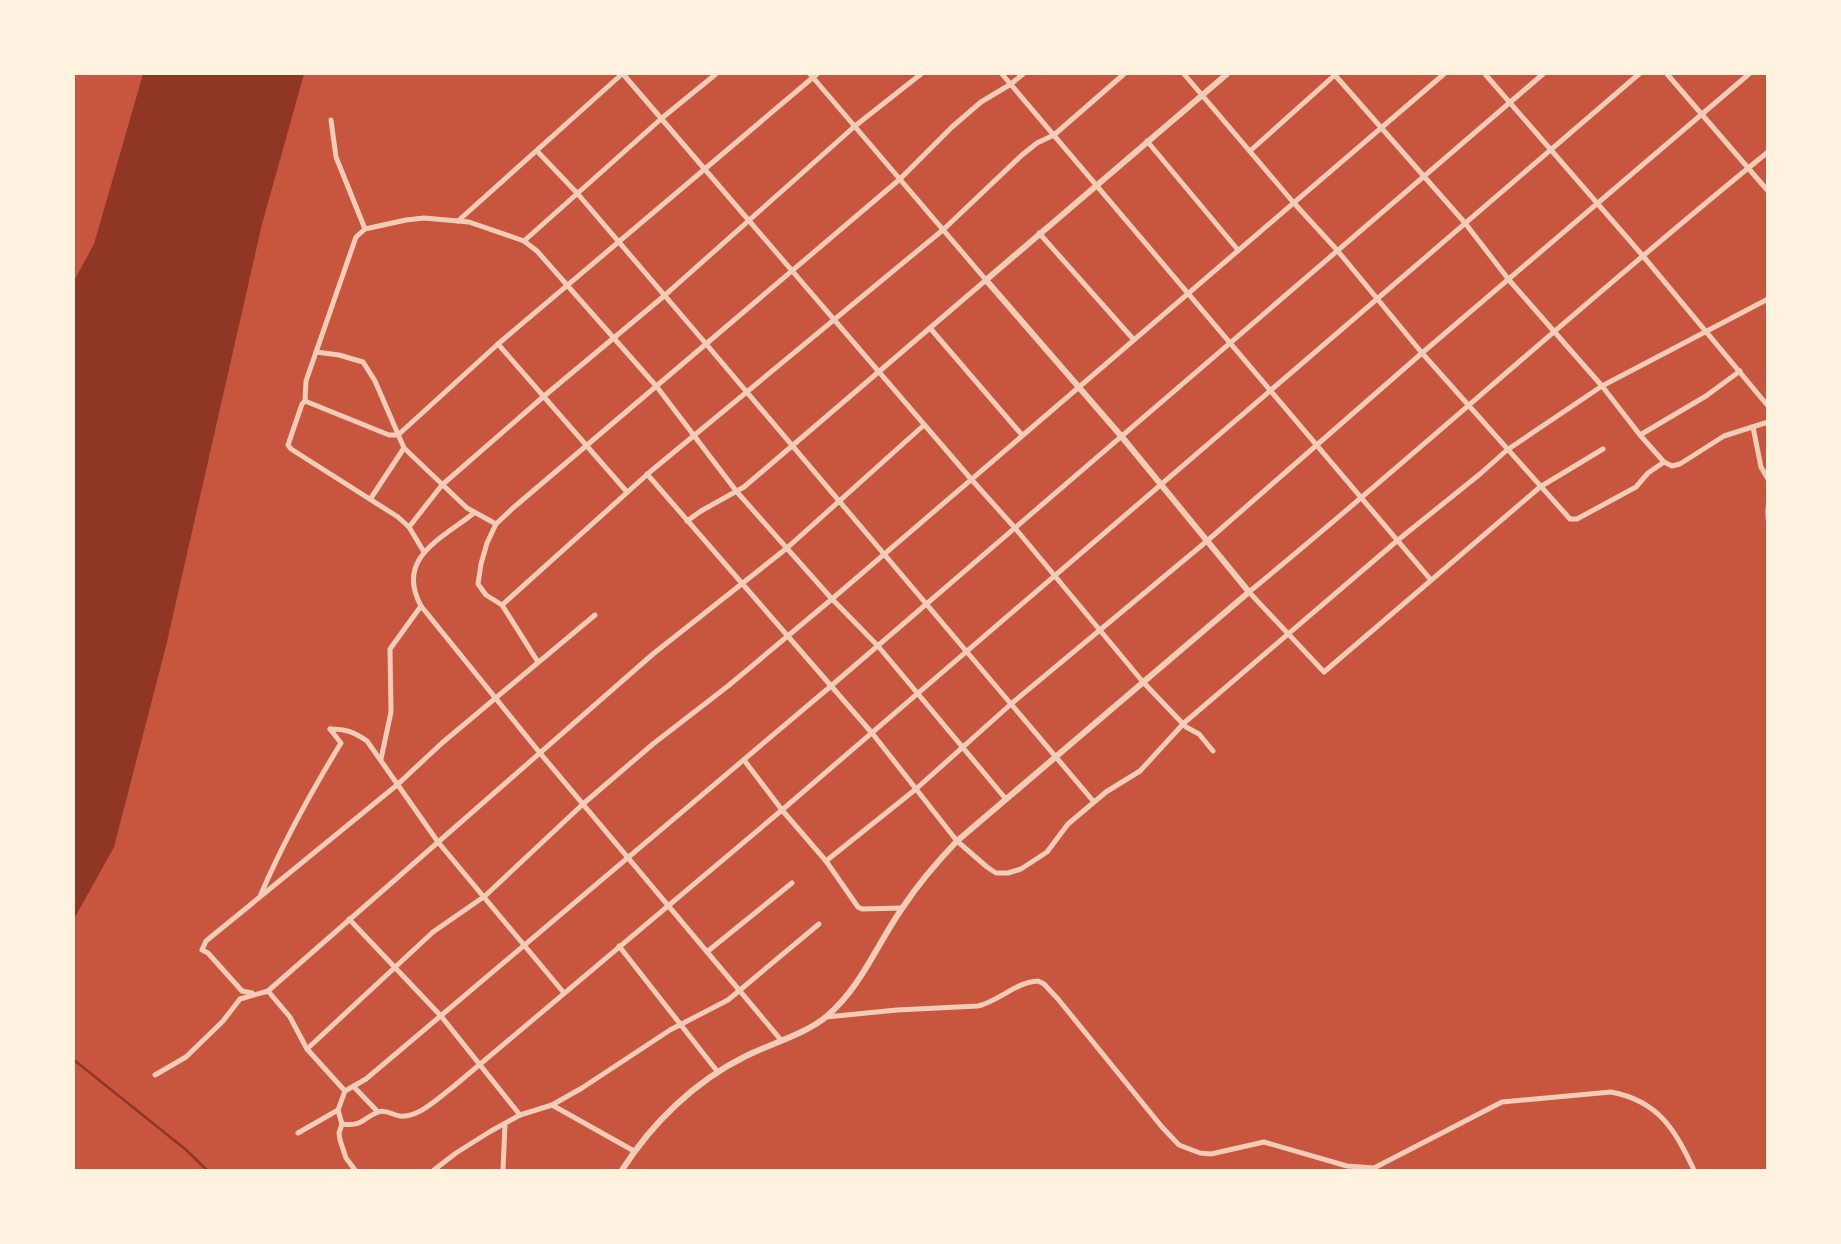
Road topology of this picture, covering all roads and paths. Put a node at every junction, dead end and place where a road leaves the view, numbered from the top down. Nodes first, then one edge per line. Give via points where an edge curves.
1 (623, 74) edge
2 (716, 74) edge
3 (920, 74) edge
4 (1002, 74) edge
5 (1023, 74) edge
6 (1124, 74) edge
7 (1185, 74) edge
8 (1227, 74) edge
9 (1335, 74) edge
10 (1444, 74) edge
11 (1485, 74) edge
12 (1543, 74) edge
13 (1639, 74) edge
14 (1667, 74) edge
15 (1749, 74) edge
16 (813, 75) edge
17 (1011, 84) junction
18 (1202, 94) junction
19 (1510, 102) junction
20 (1701, 114) junction
21 (662, 118) junction
22 (331, 121) dead end
23 (855, 126) junction
24 (1381, 128) junction
25 (1054, 135) junction
26 (1147, 141) junction
27 (1550, 149) junction
28 (537, 150) junction
29 (1250, 150) junction
30 (1768, 152) edge
31 (1748, 168) junction
32 (704, 169) junction
33 (1423, 176) junction
34 (900, 179) junction
35 (1096, 184) junction
36 (1768, 191) edge
37 (577, 194) junction
38 (1293, 202) junction
39 (1597, 204) junction
40 (751, 220) junction
41 (458, 221) junction
42 (1465, 223) junction
43 (365, 229) junction
44 (944, 229) junction
45 (1039, 233) junction
46 (524, 241) junction
47 (618, 242) junction
48 (1238, 250) junction
49 (1338, 250) junction
50 (1643, 256) junction
51 (793, 270) junction
52 (986, 280) junction
53 (1509, 280) junction
54 (569, 285) junction
55 (1189, 294) junction
56 (664, 296) junction
57 (1376, 298) junction
58 (1768, 299) edge
59 (835, 320) junction
60 (930, 328) junction
61 (1555, 332) junction
62 (1707, 332) junction
63 (615, 338) junction
64 (1134, 340) junction
65 (1232, 342) junction
66 (498, 344) junction
67 (707, 345) junction
68 (316, 352) junction
69 (1422, 353) junction
70 (1740, 371) junction
71 (879, 372) junction
72 (1602, 386) junction
73 (657, 387) junction
74 (1078, 388) junction
75 (1272, 391) junction
76 (747, 393) junction
77 (543, 397) junction
78 (306, 401) junction
79 (1767, 403) edge
80 (1468, 406) junction
81 (1768, 422) edge
82 (924, 425) junction
83 (1753, 427) junction
84 (695, 435) junction
85 (1022, 435) junction
86 (1640, 435) junction
87 (396, 436) junction
88 (1122, 437) junction
89 (588, 446) junction
90 (792, 447) junction
91 (1318, 447) junction
92 (404, 449) junction
93 (1603, 449) dead end
94 (1507, 450) junction
95 (1664, 462) junction
96 (647, 474) junction
97 (971, 479) junction
98 (1768, 479) edge
99 (442, 485) junction
100 (1161, 486) junction
101 (1540, 487) junction
102 (627, 492) junction
103 (737, 492) junction
104 (371, 498) junction
105 (1363, 498) junction
106 (839, 501) junction
107 (1768, 508) edge
108 (474, 513) junction
109 (1768, 518) edge
110 (687, 522) junction
111 (496, 524) junction
112 (409, 527) junction
113 (1015, 528) junction
114 (1398, 540) junction
115 (1207, 541) junction
116 (787, 548) junction
117 (424, 552) junction
118 (883, 554) junction
119 (1055, 576) junction
120 (1431, 580) junction
121 (742, 585) junction
122 (1249, 592) junction
123 (832, 599) junction
124 (927, 604) junction
125 (421, 606) junction
126 (502, 606) junction
127 (596, 615) dead end
128 (1102, 631) junction
129 (1287, 634) junction
130 (786, 636) junction
131 (877, 646) junction
132 (967, 652) junction
133 (538, 662) junction
134 (1143, 682) junction
135 (831, 686) junction
136 (917, 694) junction
137 (497, 699) junction
138 (1011, 704) junction
139 (1184, 723) junction
140 (872, 733) junction
141 (962, 748) junction
142 (1213, 751) dead end
143 (540, 753) junction
144 (1055, 756) junction
145 (381, 759) junction
146 (744, 760) junction
147 (397, 785) junction
148 (916, 789) junction
149 (1005, 799) junction
150 (1094, 802) junction
151 (583, 804) junction
152 (782, 810) junction
153 (957, 841) junction
154 (438, 842) junction
155 (628, 857) junction
156 (826, 861) junction
157 (792, 883) dead end
158 (485, 896) junction
159 (259, 897) junction
160 (668, 906) junction
161 (902, 908) junction
162 (349, 919) junction
163 (819, 924) dead end
164 (526, 946) junction
165 (619, 946) junction
166 (708, 951) junction
167 (394, 967) junction
168 (740, 990) junction
169 (268, 991) junction
170 (564, 993) junction
171 (441, 1016) junction
172 (826, 1017) junction
173 (681, 1024) junction
174 (781, 1040) junction
175 (307, 1049) junction
176 (478, 1064) junction
177 (717, 1071) junction
178 (155, 1076) dead end
179 (354, 1087) junction
180 (345, 1091) junction
181 (552, 1105) junction
182 (338, 1110) junction
183 (378, 1112) junction
184 (520, 1115) junction
185 (342, 1124) junction
186 (505, 1124) junction
187 (298, 1133) dead end
188 (634, 1151) junction
189 (355, 1171) edge
190 (434, 1171) edge
191 (503, 1171) edge
192 (622, 1171) edge
193 (1694, 1171) edge

1 - 21 street
1 - 28 street
2 - 21 street
3 - 23 street
4 - 17 street
5 - 17 street
6 - 25 street
7 - 18 street
8 - 18 street
9 - 24 street
9 - 29 street
10 - 24 street
11 - 19 street
12 - 19 street
13 - 27 street
14 - 20 street
15 - 20 street
16 - 23 street
16 - 32 street
17 - 25 street
17 - 34 street via 981,102
18 - 26 street
18 - 29 street
19 - 27 street
19 - 33 street
20 - 31 street
20 - 39 street
21 - 32 street
21 - 37 street
22 - 43 street via 336,157
23 - 34 street
23 - 40 street
24 - 33 street
24 - 38 street
25 - 35 street
25 - 44 street via 1022,155
26 - 35 street
26 - 48 street
27 - 39 street
27 - 42 street
28 - 37 street
28 - 41 street
29 - 38 street
30 - 31 street
31 - 36 street
31 - 50 street
32 - 40 street
32 - 47 street
33 - 42 street
33 - 49 street
34 - 44 street
34 - 51 street
35 - 45 street
35 - 55 street
37 - 46 street
37 - 47 street
38 - 48 street
38 - 49 street
39 - 50 street
39 - 53 street
40 - 51 street
40 - 56 street
41 - 43 street via 424,218
41 - 46 street via 484,225
42 - 53 street
42 - 57 street
43 - 68 street via 351,245
44 - 52 street
44 - 59 street
45 - 52 street
45 - 64 street
46 - 54 street
47 - 54 street
47 - 56 street
48 - 55 street
49 - 57 street
49 - 65 street
50 - 61 street
50 - 62 street
51 - 59 street
51 - 67 street
52 - 60 street
52 - 74 street
53 - 61 street
53 - 69 street
54 - 63 street
54 - 66 street
55 - 64 street
55 - 65 street
56 - 63 street
56 - 67 street
57 - 69 street
57 - 75 street
58 - 62 street
59 - 71 street
59 - 76 street
60 - 71 street
60 - 85 street
61 - 72 street
61 - 80 street
62 - 70 street
62 - 72 street
63 - 73 street
63 - 77 street
64 - 74 street
65 - 75 street
65 - 88 street
66 - 77 street
66 - 87 street
67 - 73 street
67 - 76 street
68 - 78 street via 306,381
68 - 87 street via 363,362
69 - 80 street
69 - 91 street
70 - 79 street
70 - 86 street
71 - 82 street
71 - 90 street
72 - 86 street
72 - 94 street
73 - 84 street
73 - 89 street
74 - 85 street
74 - 88 street
75 - 91 street
75 - 100 street
76 - 84 street
76 - 90 street
77 - 89 street
77 - 99 street
78 - 87 street
78 - 104 street via 289,448
80 - 94 street
80 - 105 street
81 - 83 street
82 - 97 street
82 - 106 street
83 - 95 street via 1724,436 1680,464
83 - 98 street
84 - 96 street
84 - 103 street
85 - 97 street
86 - 95 street
87 - 92 street
88 - 100 street
88 - 113 street
89 - 102 street
89 - 111 street
90 - 103 street
90 - 106 street
91 - 105 street
91 - 115 street
92 - 99 street
92 - 104 street
93 - 101 street
94 - 101 street
94 - 114 street
95 - 101 street via 1636,488 1573,520
96 - 102 street
96 - 110 street
97 - 113 street
97 - 118 street
99 - 108 street
99 - 112 street
100 - 115 street
100 - 119 street
101 - 120 street
102 - 126 street
103 - 110 street
103 - 116 street
104 - 112 street
105 - 114 street
105 - 122 street
106 - 116 street
106 - 118 street
107 - 109 street
108 - 111 street
108 - 117 street
110 - 121 street
111 - 126 street via 478,584
112 - 117 street
113 - 119 street
113 - 124 street
114 - 120 street
114 - 129 street
115 - 122 street
115 - 128 street
116 - 121 street
116 - 123 street
117 - 125 street via 412,572
118 - 123 street
118 - 124 street
119 - 128 street
119 - 132 street
120 - 129 street via 1324,672
121 - 130 street
121 - 143 street via 653,654
122 - 129 street
122 - 134 street
123 - 130 street
123 - 131 street
124 - 131 street
124 - 132 street
125 - 137 street
125 - 145 street via 390,649 391,712
126 - 133 street
127 - 133 street
128 - 134 street
128 - 138 street
129 - 139 street
130 - 135 street
130 - 151 street
131 - 135 street
131 - 136 street
132 - 136 street
132 - 138 street
133 - 137 street
134 - 139 street
134 - 144 street
135 - 140 street
135 - 146 street
136 - 140 street
136 - 141 street
137 - 143 street
137 - 147 street
138 - 141 street
138 - 144 street
139 - 142 street
139 - 150 street via 1140,771
140 - 148 street
140 - 152 street
141 - 148 street
141 - 149 street
143 - 151 street
143 - 154 street
144 - 149 street
144 - 150 street
145 - 147 street
145 - 159 street via 354,732 330,729 341,743 293,825
146 - 152 street
146 - 155 street
147 - 154 street
147 - 159 street
148 - 153 street
148 - 156 street
149 - 153 street
150 - 153 street via 1068,824 1046,852 1014,871 996,873
151 - 155 street
151 - 158 street
152 - 156 street
152 - 160 street
153 - 161 street
154 - 158 street
154 - 162 street
155 - 160 street
155 - 164 street
156 - 161 street via 862,909
157 - 166 street
158 - 164 street
158 - 167 street via 433,932
159 - 169 street via 206,941 202,950 242,991
160 - 165 street
160 - 166 street
161 - 172 street via 863,975
162 - 167 street
162 - 169 street
163 - 168 street
164 - 170 street
164 - 171 street
165 - 170 street
165 - 173 street
166 - 168 street
167 - 171 street
167 - 175 street
168 - 173 street
168 - 174 street
169 - 175 street via 290,1017
169 - 178 street via 240,999 186,1057
170 - 176 street
171 - 176 street
171 - 179 street
172 - 174 street
172 - 193 street via 978,1006 1038,981 1162,1127 1192,1152 1212,1154 1264,1142 1347,1166 1374,1168 1502,1102 1611,1092 1656,1110 1678,1138
173 - 177 street
173 - 181 street
174 - 177 street
175 - 180 street
176 - 183 street via 424,1108 408,1115
176 - 184 street
177 - 188 street
179 - 180 street
179 - 183 street
180 - 182 street
181 - 184 street
181 - 188 street
182 - 185 street
182 - 187 street
183 - 185 street via 353,1125
184 - 186 street
185 - 189 street via 340,1140
186 - 190 street
186 - 191 street
188 - 192 street

